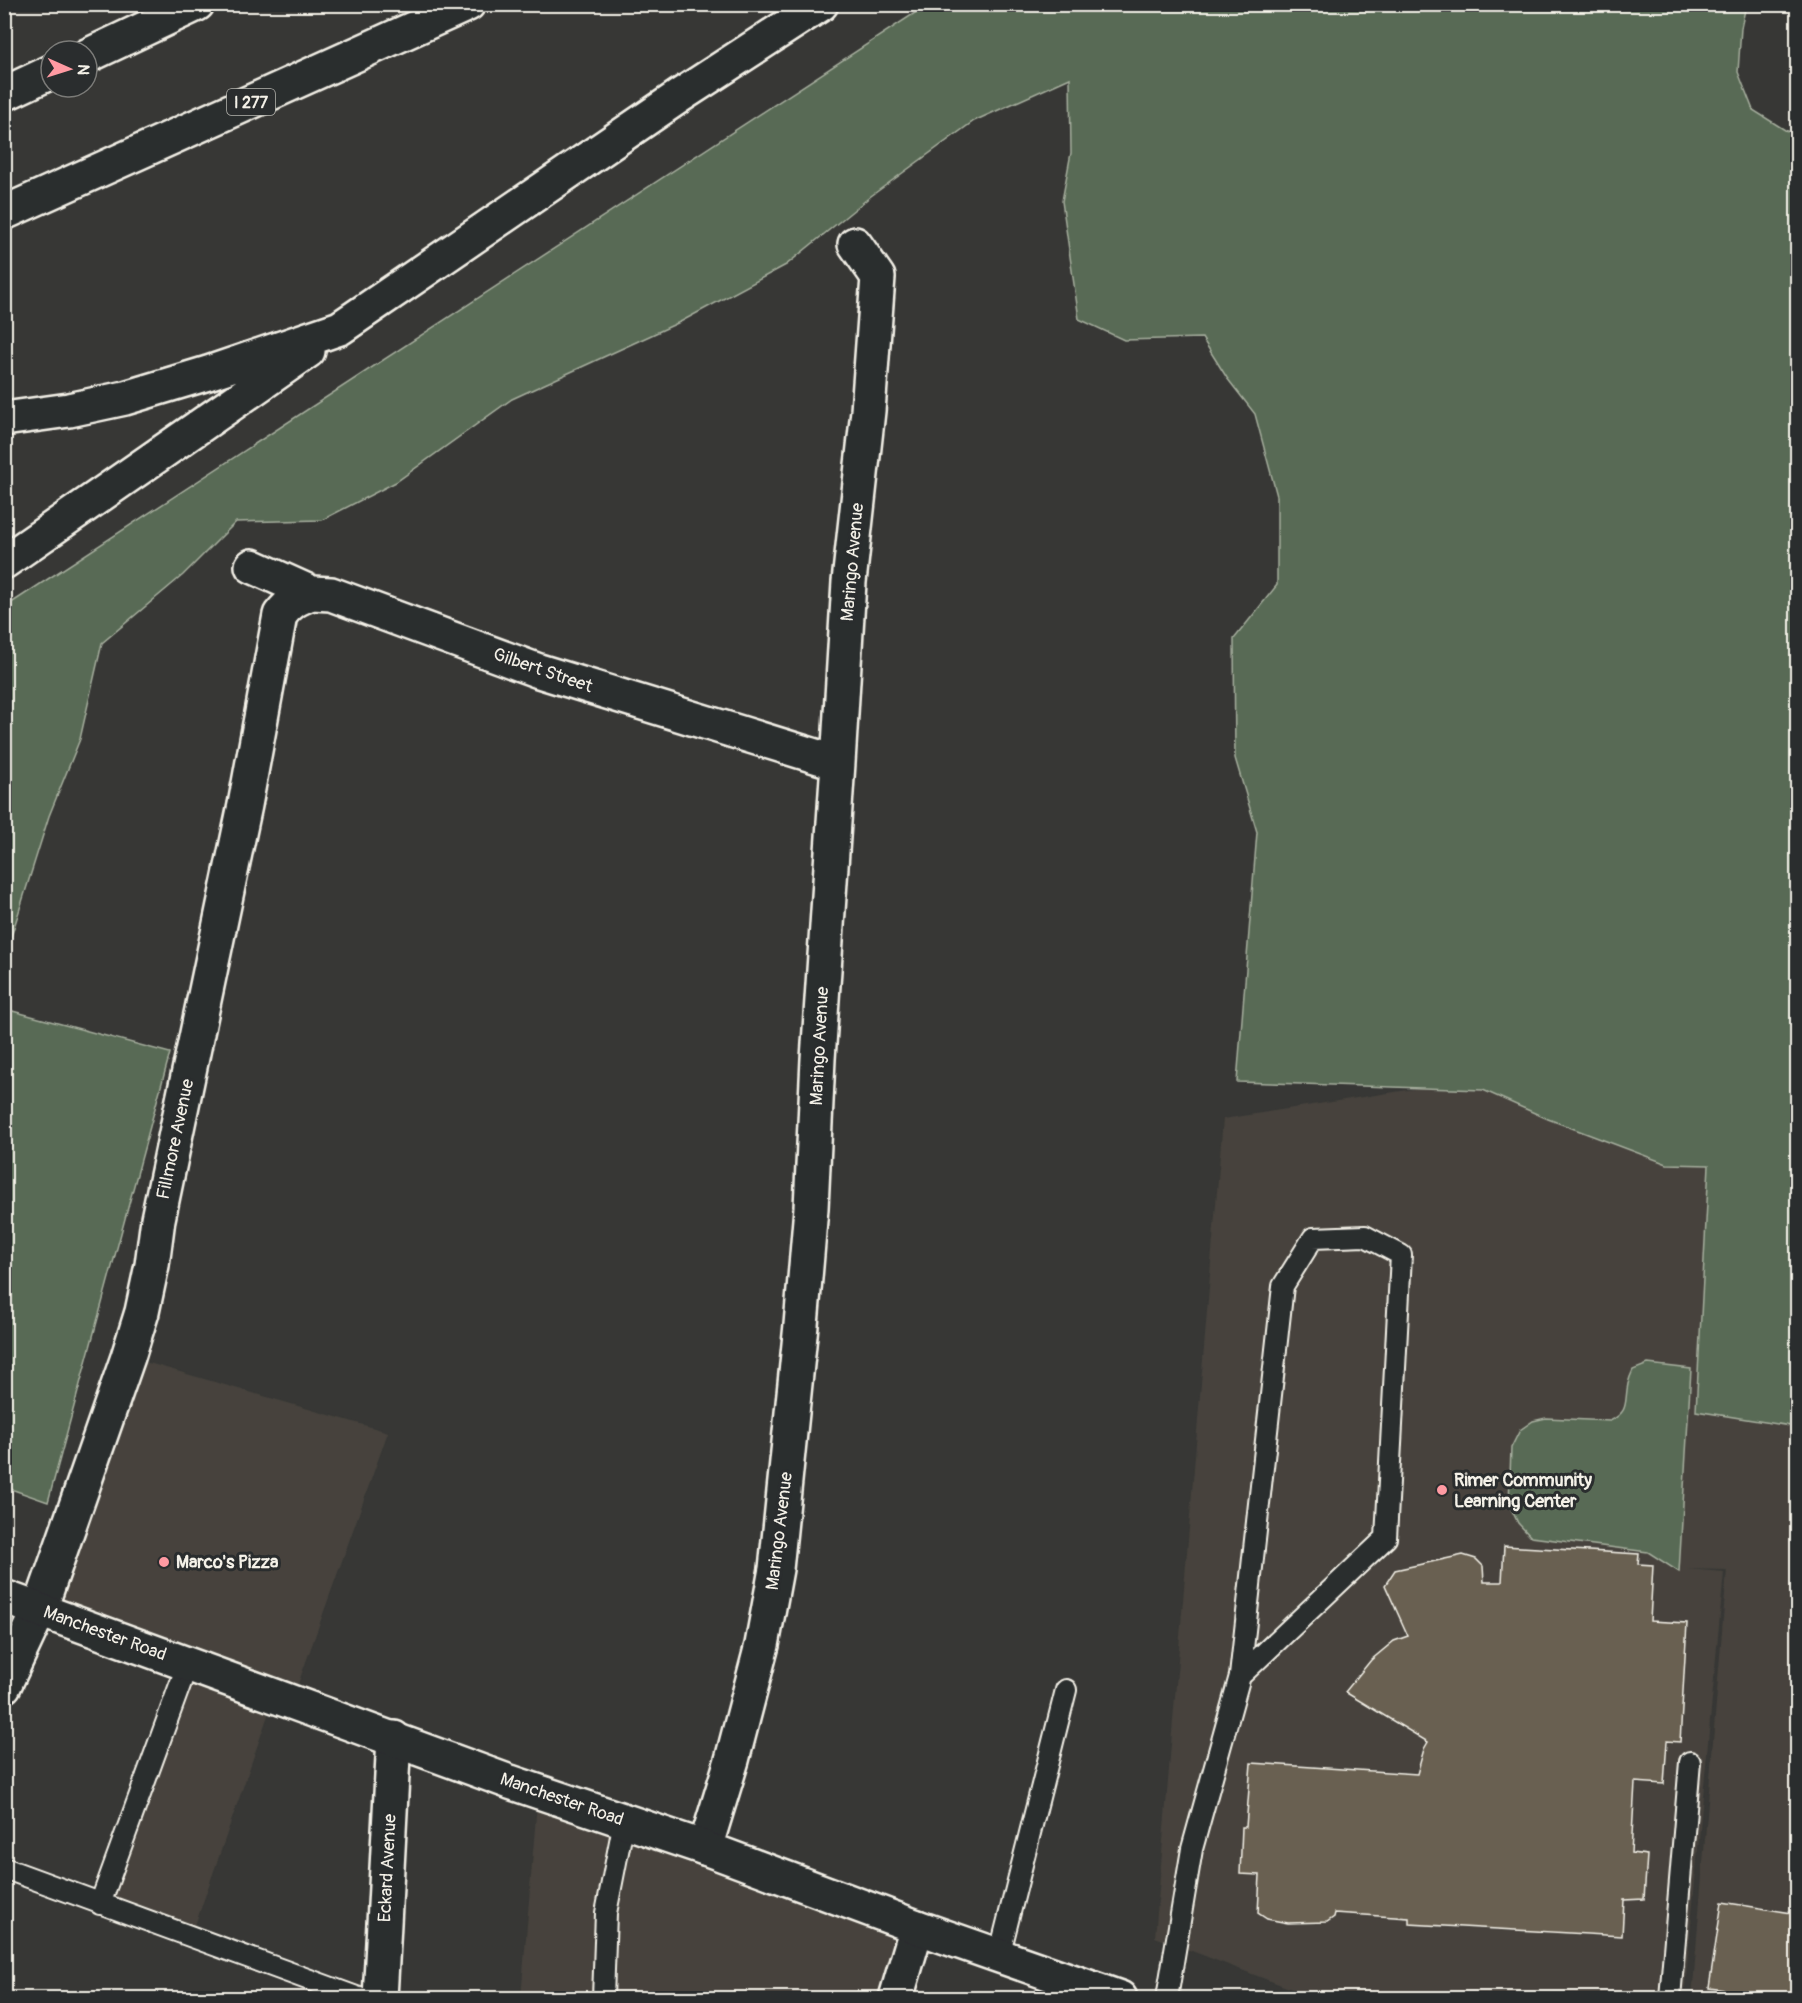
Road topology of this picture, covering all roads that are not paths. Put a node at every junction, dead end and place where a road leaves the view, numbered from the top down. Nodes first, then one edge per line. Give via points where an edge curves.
1 (197, 4) edge
2 (468, 4) edge
3 (821, 4) edge
4 (99, 50) edge
5 (39, 78) edge
6 (4, 94) edge
7 (4, 213) edge
8 (855, 244) dead end
9 (340, 328) junction
10 (4, 419) edge
11 (4, 562) edge
12 (252, 566) dead end
13 (312, 593) junction
14 (838, 763) junction
15 (4, 1597) edge
16 (40, 1609) junction
17 (188, 1663) junction
18 (1240, 1676) junction
19 (4, 1686) edge
20 (1066, 1690) dead end
21 (394, 1738) junction
22 (1690, 1762) dead end
23 (624, 1821) junction
24 (705, 1848) junction
25 (4, 1868) edge
26 (100, 1904) junction
27 (917, 1927) junction
28 (999, 1956) junction
29 (359, 1998) edge
30 (380, 1998) edge
31 (603, 1998) edge
32 (896, 1998) edge
33 (1120, 1998) edge
34 (1167, 1998) edge
35 (1670, 1998) edge

1 - 4 main road
2 - 7 main road, I 277
3 - 9 main road
5 - 6 main road
8 - 14 main road, Maringo Avenue via 878,277 849,582
9 - 10 main road via 125,398
9 - 11 main road
12 - 13 main road, Gilbert Street
13 - 14 main road, Gilbert Street via 331,594 539,671
13 - 16 main road, Fillmore Avenue via 288,604 280,615 142,1312
14 - 24 main road, Maringo Avenue via 811,1208 777,1557 762,1646
15 - 16 main road, Manchester Road
16 - 17 main road, Manchester Road
16 - 19 main road, Fillmore Avenue
17 - 21 main road, Manchester Road
17 - 26 lane
18 - 18 lane via 1386,1538 1401,1255 1365,1236 1313,1238 1283,1286
18 - 34 lane via 1192,1849
20 - 28 lane
21 - 23 main road, Manchester Road
21 - 30 main road, Eckard Avenue
22 - 35 lane
23 - 24 main road, Manchester Road
23 - 31 lane via 606,1913
24 - 27 main road, Manchester Road
25 - 26 lane
26 - 29 lane
27 - 28 main road, Manchester Road
27 - 32 main road
28 - 33 main road, Manchester Road

